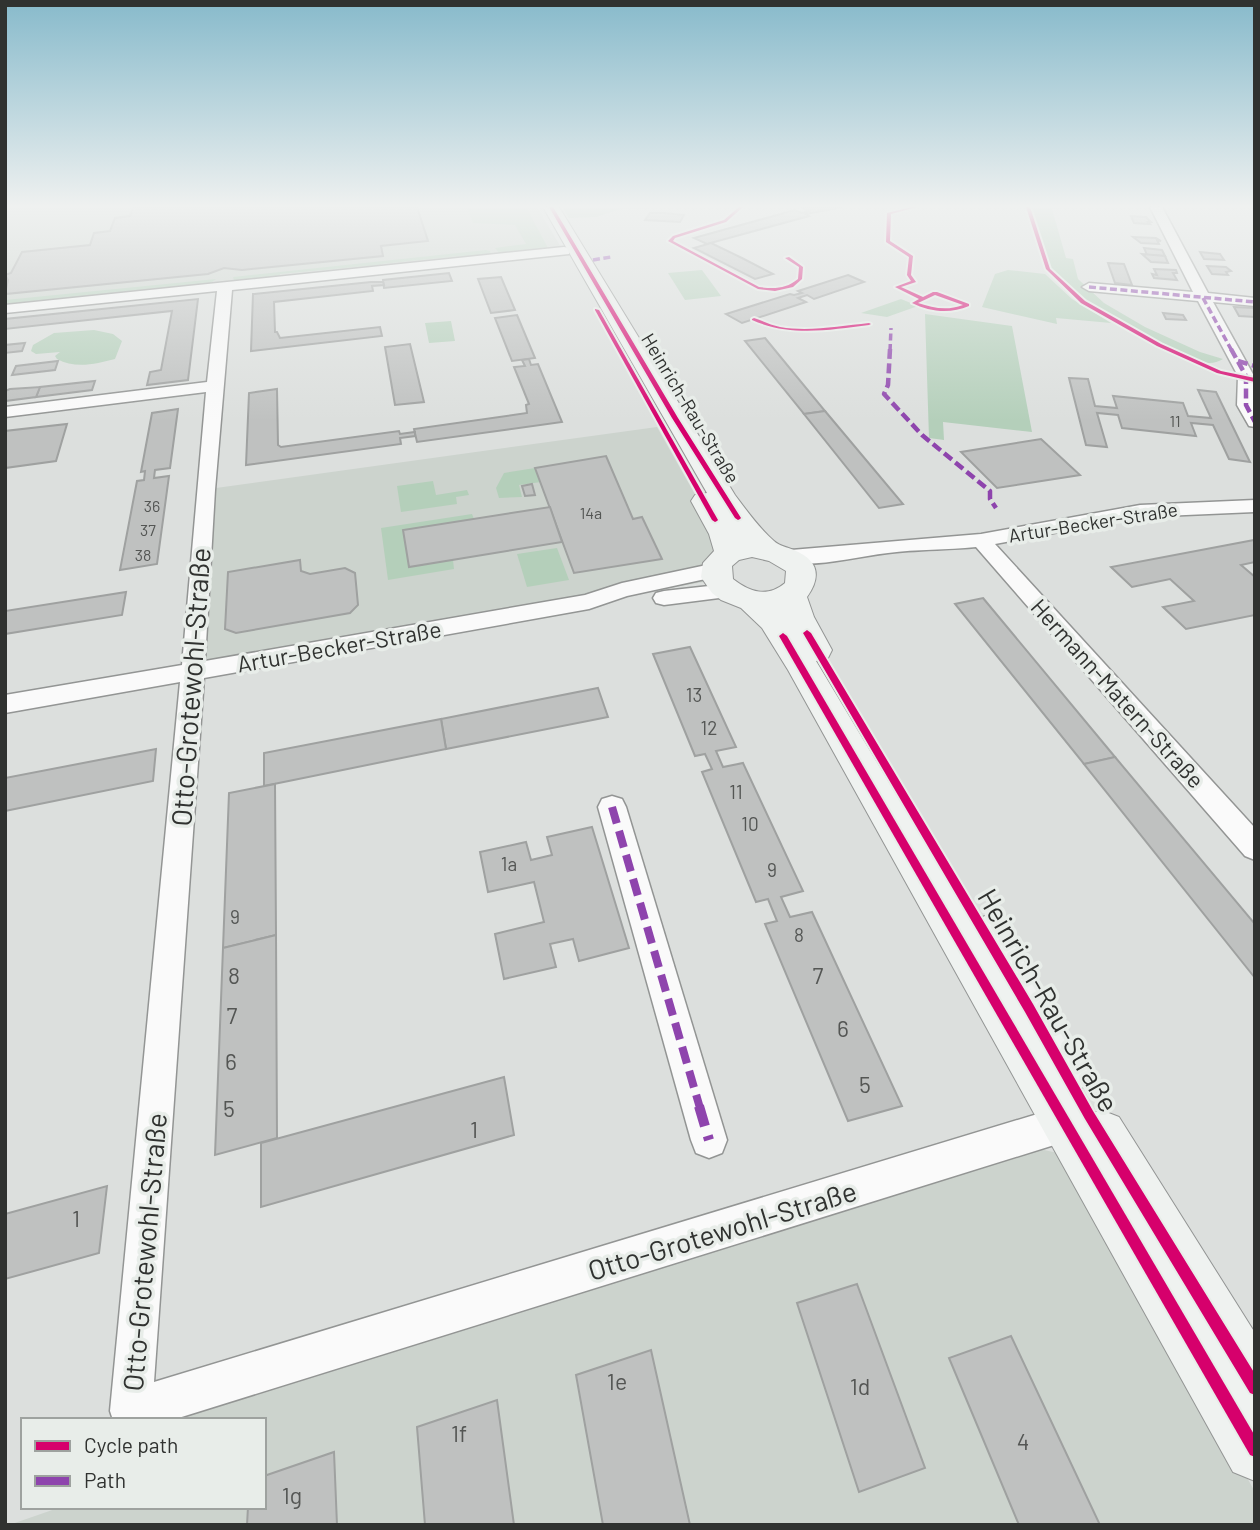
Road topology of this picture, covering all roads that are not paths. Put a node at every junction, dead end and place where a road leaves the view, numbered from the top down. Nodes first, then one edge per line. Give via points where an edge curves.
1 (299, 278) edge
2 (579, 278) edge
3 (594, 278) edge
4 (1191, 278) edge
5 (225, 286) junction
6 (1089, 287) dead end
7 (1200, 296) junction
8 (1255, 302) edge
9 (5, 309) edge
10 (1248, 370) edge
11 (215, 386) junction
12 (5, 412) edge
13 (1255, 422) edge
14 (1255, 506) edge
15 (981, 540) junction
16 (758, 574) junction
17 (589, 602) joint
18 (193, 671) junction
19 (5, 704) edge
20 (612, 807) dead end
21 (1255, 848) edge
22 (1078, 1119) junction
23 (709, 1140) dead end
24 (1255, 1388) edge
25 (1255, 1450) edge

1 - 5 street
2 - 16 main road, Heinrich-Rau-Straße via 723,534
3 - 16 main road, Heinrich-Rau-Straße via 747,530
4 - 7 street
5 - 9 street
5 - 11 street, Otto-Grotewohl-Straße
6 - 7 street
7 - 8 street
7 - 10 street
10 - 13 street via 1246,405
11 - 12 street
11 - 18 street, Otto-Grotewohl-Straße
14 - 15 street, Artur-Becker-Straße via 1140,511
15 - 16 street, Artur-Becker-Straße via 932,545 897,558
15 - 21 street, Hermann-Matern-Straße
16 - 17 street, Artur-Becker-Straße via 626,604
16 - 22 main road, Heinrich-Rau-Straße via 798,617 1029,1008
17 - 18 street, Artur-Becker-Straße
18 - 19 street, Artur-Becker-Straße
18 - 22 street, Otto-Grotewohl-Straße via 131,1411
20 - 23 street
22 - 24 main road, Heinrich-Rau-Straße
22 - 25 main road, Heinrich-Rau-Straße

